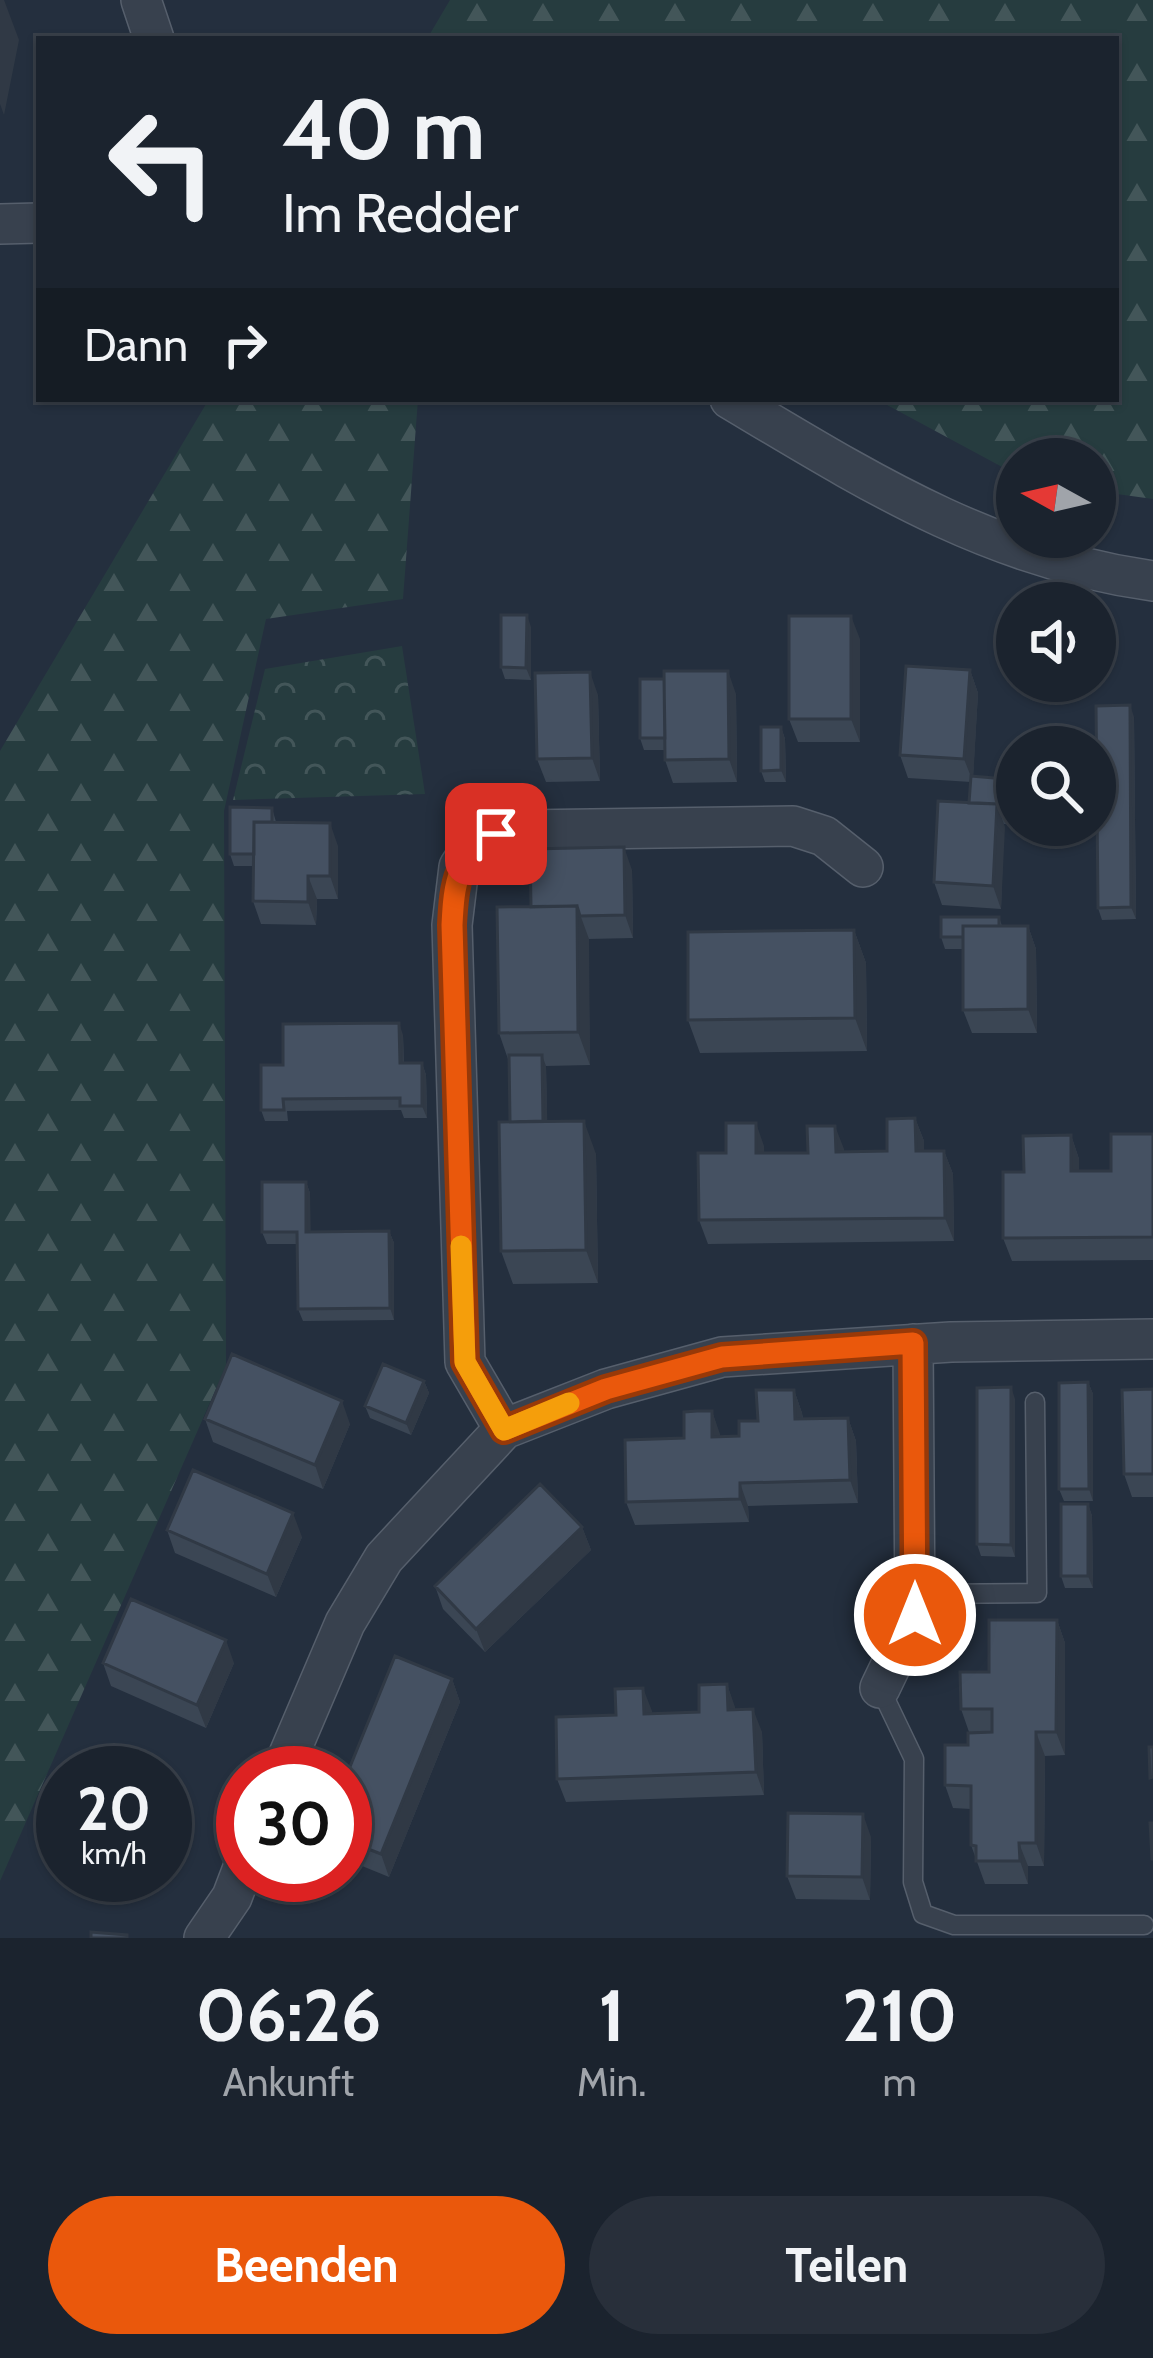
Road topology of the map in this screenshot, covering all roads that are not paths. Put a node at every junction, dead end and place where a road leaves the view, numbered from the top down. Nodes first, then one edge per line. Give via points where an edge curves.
1 (140, 0) edge
2 (153, 36) edge
3 (0, 224) edge
4 (36, 224) edge
5 (735, 402) edge
6 (1153, 581) edge
7 (863, 867) dead end
8 (1153, 1340) edge
9 (913, 1343) junction
10 (1035, 1402) dead end
11 (504, 1430) junction
12 (915, 1594) junction
13 (880, 1688) joint
14 (292, 1746) edge
15 (229, 1902) edge
16 (1144, 1925) dead end
17 (204, 1938) edge

1 - 2 street
3 - 4 street
5 - 6 street via 934,518 1022,554
7 - 11 street via 824,836 778,826 523,830 496,834 459,867 452,958 465,1362
8 - 9 street
9 - 11 street via 722,1357 606,1389
9 - 12 street
10 - 12 lane via 1036,1593
11 - 14 street via 384,1558 344,1623
12 - 13 street via 915,1615
13 - 16 lane via 914,1759 913,1882 923,1914 954,1925
15 - 17 street

